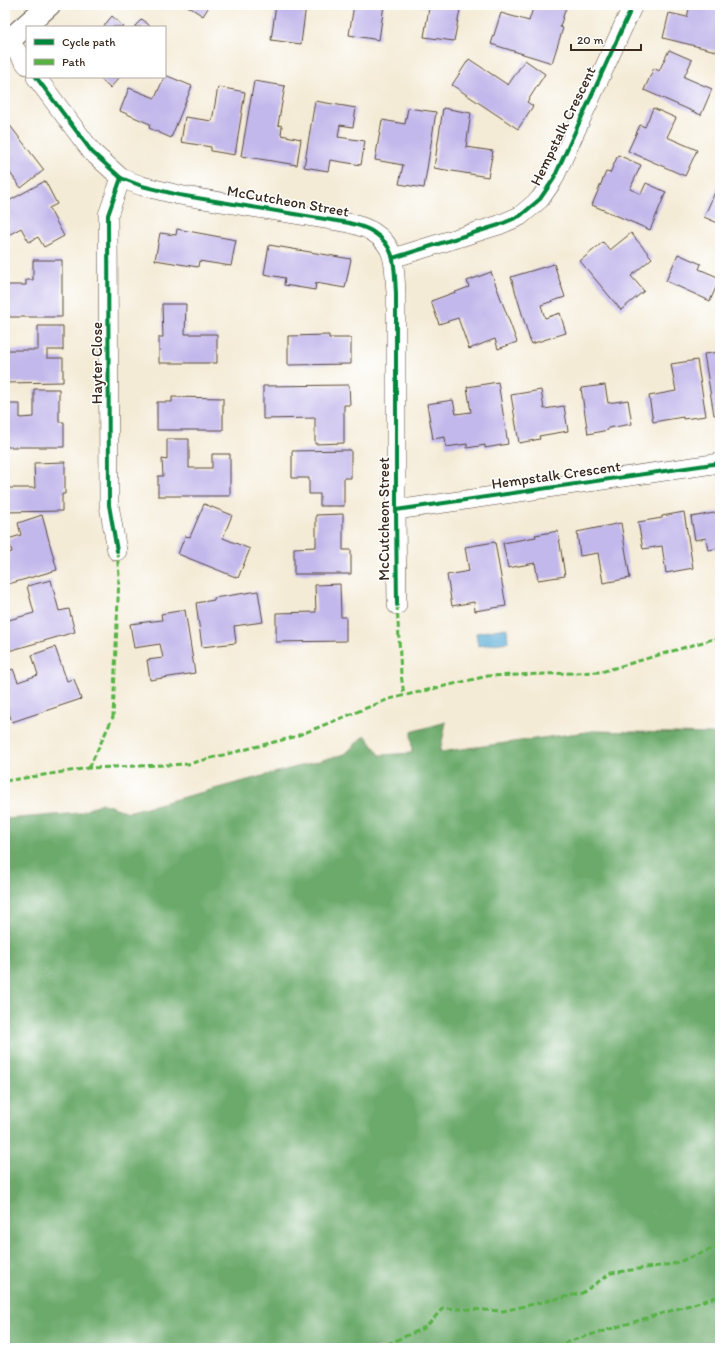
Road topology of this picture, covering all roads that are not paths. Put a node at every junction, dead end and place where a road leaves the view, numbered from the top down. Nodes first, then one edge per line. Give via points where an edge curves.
1 (49, 5) edge
2 (633, 5) edge
3 (7, 42) edge
4 (26, 64) edge
5 (37, 78) edge
6 (122, 178) junction
7 (393, 258) junction
8 (720, 463) edge
9 (396, 510) junction
10 (117, 551) dead end
11 (397, 605) dead end

1 - 3 street
2 - 7 street, Hempstalk Crescent via 553,180 540,199 520,216 499,225
3 - 4 street
5 - 6 street, McCutcheon Street via 92,152
6 - 7 street, McCutcheon Street via 179,195 349,223 372,231 387,243
6 - 10 street, Hayter Close via 108,215 109,505
7 - 9 street, McCutcheon Street via 396,293
8 - 9 street, Hempstalk Crescent
9 - 11 street, McCutcheon Street

